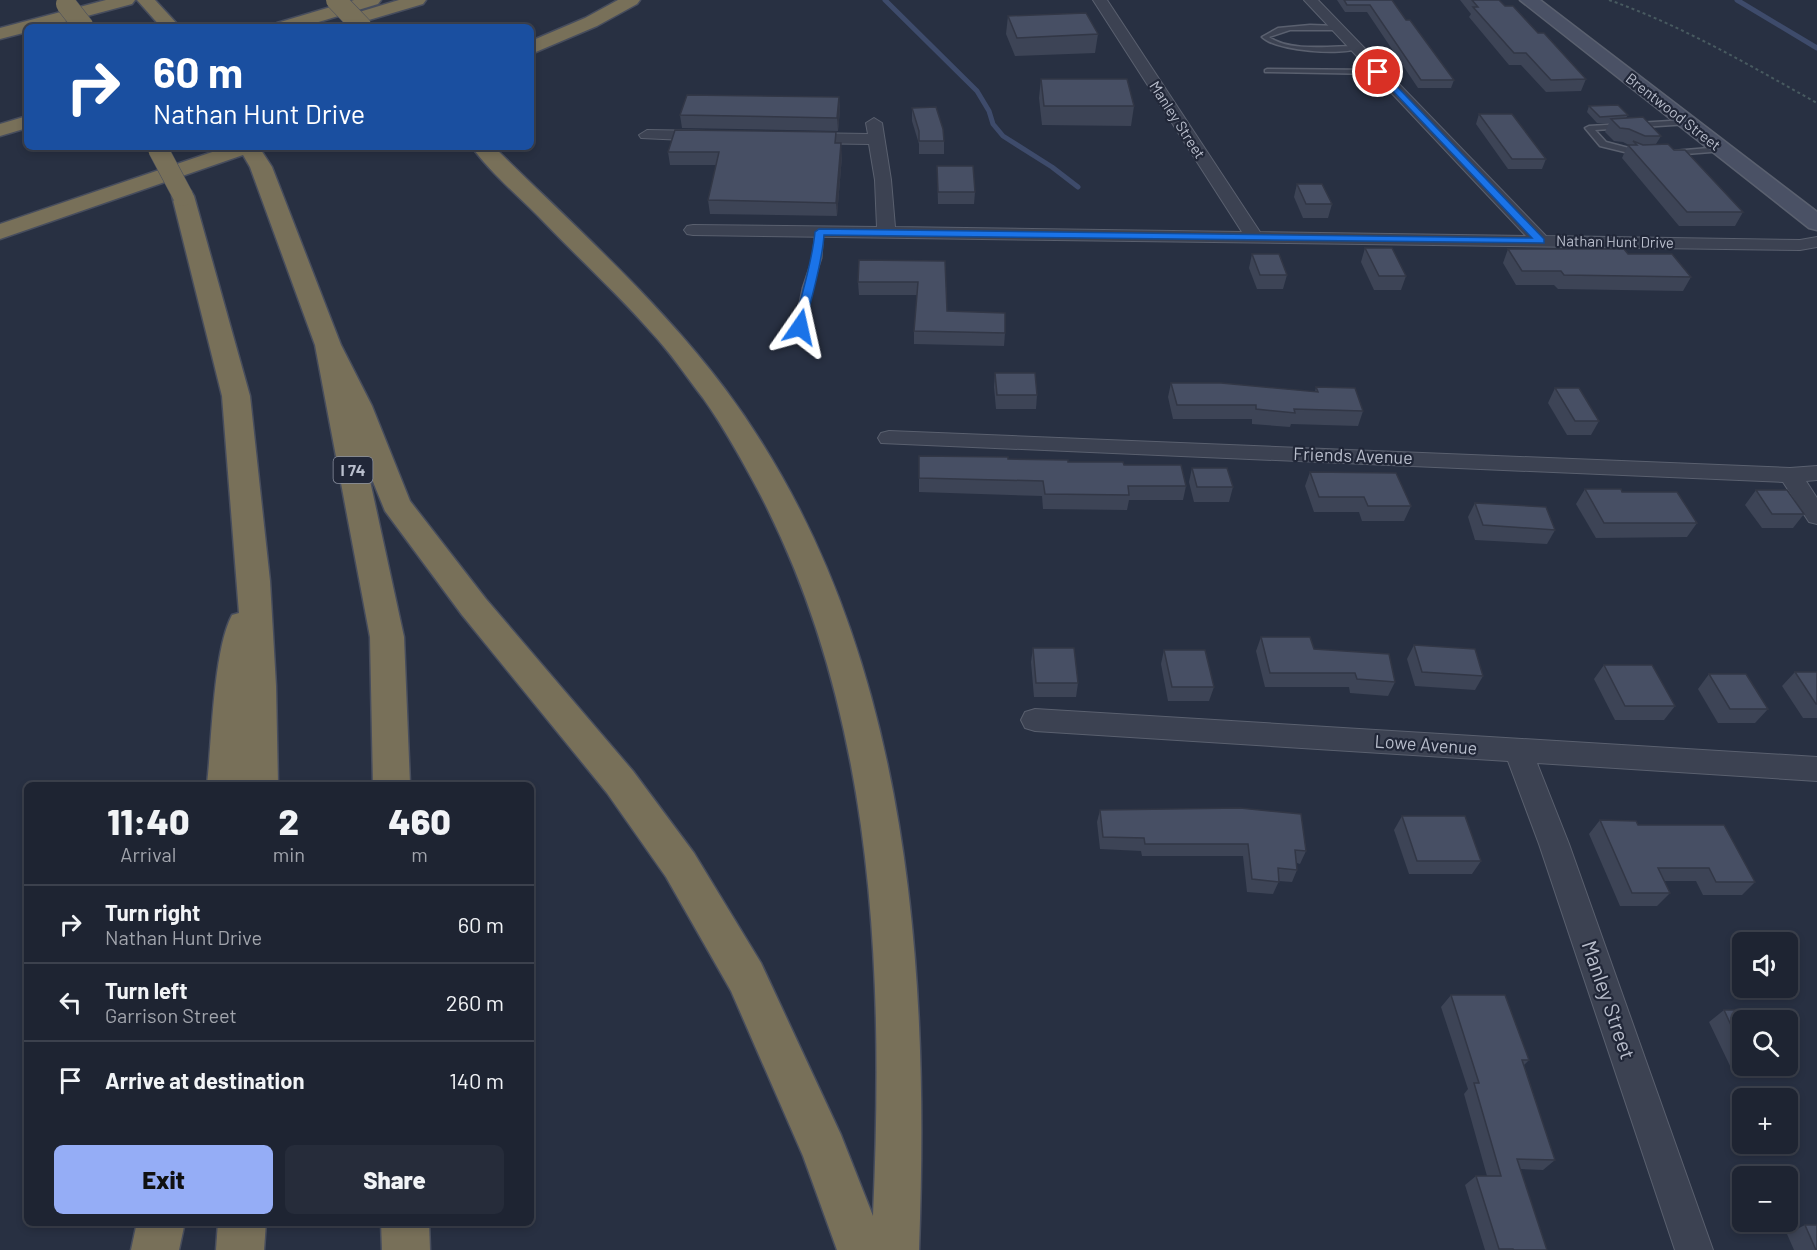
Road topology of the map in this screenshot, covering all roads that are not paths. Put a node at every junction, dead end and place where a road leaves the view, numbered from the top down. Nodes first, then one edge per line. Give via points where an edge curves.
1 (126, 0) edge
2 (146, 0) edge
3 (336, 0) edge
4 (372, 0) edge
5 (417, 0) edge
6 (631, 0) edge
7 (1100, 0) edge
8 (1311, 0) edge
9 (1529, 0) edge
10 (64, 2) edge
11 (37, 24) edge
12 (82, 24) edge
13 (168, 24) edge
14 (293, 24) edge
15 (340, 24) edge
16 (359, 24) edge
17 (24, 28) edge
18 (1338, 28) junction
19 (0, 34) edge
20 (534, 47) edge
21 (1356, 48) junction
22 (1267, 71) dead end
23 (1378, 72) junction
24 (24, 106) edge
25 (0, 114) edge
26 (1686, 122) junction
27 (24, 123) edge
28 (0, 130) edge
29 (647, 135) dead end
30 (719, 136) edge
31 (791, 137) edge
32 (1721, 149) junction
33 (159, 150) edge
34 (485, 150) edge
35 (1660, 153) edge
36 (252, 154) edge
37 (1649, 154) edge
38 (1817, 223) edge
39 (693, 230) dead end
40 (0, 232) edge
41 (819, 232) junction
42 (886, 233) junction
43 (1255, 238) junction
44 (1541, 241) junction
45 (1817, 242) edge
46 (800, 327) dead end
47 (328, 345) junction
48 (889, 438) dead end
49 (1817, 473) edge
50 (1790, 475) junction
51 (1817, 516) edge
52 (254, 581) junction
53 (1035, 720) dead end
54 (1518, 751) junction
55 (1817, 769) edge
56 (226, 782) edge
57 (260, 782) edge
58 (391, 782) edge
59 (160, 1226) edge
60 (242, 1226) edge
61 (405, 1226) edge
62 (154, 1250) edge
63 (240, 1250) edge
64 (406, 1250) edge
65 (861, 1250) edge
66 (895, 1250) edge
67 (1694, 1250) edge

1 - 11 highway
2 - 13 highway
3 - 16 highway, bridge
4 - 14 highway
5 - 15 highway
6 - 20 highway
7 - 43 street, Manley Street
8 - 18 street
9 - 26 main road, Brentwood Street
10 - 12 highway, bridge
17 - 19 highway
18 - 21 street
18 - 21 lane via 1290,29 1265,37 1283,47
21 - 23 street
22 - 23 lane
23 - 44 street
24 - 25 highway
26 - 32 main road, Brentwood Street
26 - 37 lane via 1589,128 1603,144
27 - 28 highway
29 - 30 street
31 - 42 street via 875,131
32 - 35 lane
32 - 38 main road, Brentwood Street
33 - 52 highway, bridge via 183,196 236,396
34 - 66 highway via 668,335 704,381 775,489 837,634 876,797 890,892 898,1047
36 - 40 highway
36 - 47 highway, I 74
39 - 41 street, Nathan Hunt Drive
41 - 42 street, Nathan Hunt Drive
41 - 46 lane via 817,258
42 - 43 street, Nathan Hunt Drive
43 - 44 street, Nathan Hunt Drive
44 - 45 street, Nathan Hunt Drive via 1800,245
47 - 58 highway, I 74 via 387,637
47 - 65 highway via 358,406 396,504 474,608 620,782 680,865 746,977 825,1151
48 - 50 street, Friends Avenue
49 - 50 street, Friends Avenue
50 - 51 street
52 - 56 highway via 236,661
52 - 57 highway
53 - 54 street, Lowe Avenue
54 - 55 street, Lowe Avenue
54 - 67 street, Manley Street via 1554,844
59 - 62 highway
60 - 63 highway
61 - 64 highway

